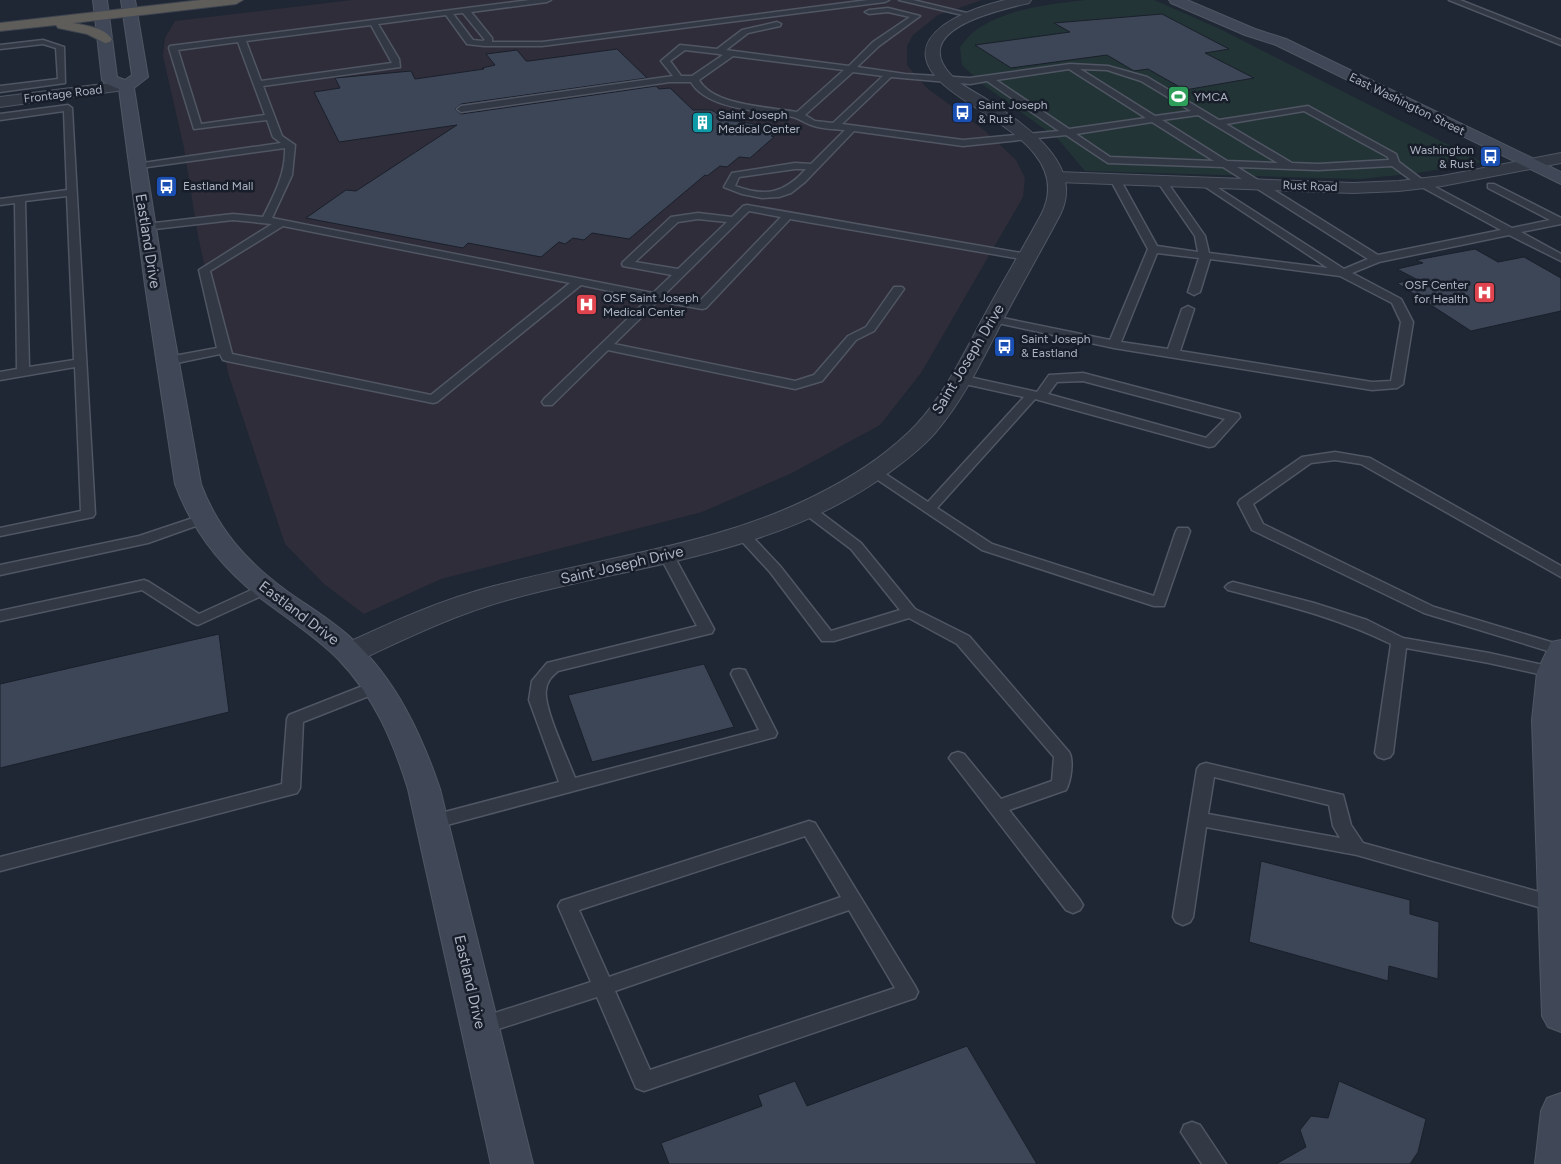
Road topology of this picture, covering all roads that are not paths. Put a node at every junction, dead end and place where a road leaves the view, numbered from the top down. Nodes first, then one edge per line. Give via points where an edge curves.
1 (236, 0) edge
2 (547, 0) edge
3 (885, 0) edge
4 (903, 0) edge
5 (1024, 0) edge
6 (1176, 0) edge
7 (1208, 0) edge
8 (1453, 0) edge
9 (128, 4) edge
10 (203, 4) junction
11 (101, 6) edge
12 (465, 10) junction
13 (802, 10) junction
14 (447, 12) junction
15 (860, 13) dead end
16 (0, 14) edge
17 (971, 15) junction
18 (814, 19) dead end
19 (42, 22) junction
20 (374, 23) junction
21 (787, 23) dead end
22 (0, 26) edge
23 (133, 32) junction
24 (241, 39) junction
25 (105, 40) junction
26 (1281, 42) junction
27 (1561, 42) edge
28 (484, 44) junction
29 (0, 47) edge
30 (720, 52) junction
31 (731, 53) junction
32 (1070, 66) junction
33 (851, 69) junction
34 (889, 74) junction
35 (678, 79) junction
36 (694, 79) junction
37 (990, 79) junction
38 (947, 80) junction
39 (258, 84) junction
40 (126, 86) junction
41 (0, 89) edge
42 (0, 102) edge
43 (461, 109) dead end
44 (1199, 112) junction
45 (799, 115) junction
46 (0, 117) edge
47 (270, 117) junction
48 (1154, 119) junction
49 (1216, 123) junction
50 (836, 126) junction
51 (852, 128) junction
52 (1068, 132) junction
53 (1026, 136) junction
54 (290, 145) junction
55 (1561, 158) edge
56 (1394, 163) junction
57 (1529, 163) junction
58 (1226, 164) junction
59 (1290, 166) junction
60 (136, 167) junction
61 (813, 168) junction
62 (1057, 177) junction
63 (1115, 179) junction
64 (1561, 179) edge
65 (1162, 181) junction
66 (1204, 182) junction
67 (1421, 183) junction
68 (1258, 184) junction
69 (1491, 186) dead end
70 (72, 192) junction
71 (20, 199) junction
72 (0, 202) edge
73 (788, 215) junction
74 (266, 220) junction
75 (735, 220) junction
76 (1561, 222) edge
77 (281, 223) junction
78 (146, 227) junction
79 (1511, 232) junction
80 (1153, 249) junction
81 (1027, 257) junction
82 (1205, 257) junction
83 (1561, 258) edge
84 (1376, 259) junction
85 (680, 273) junction
86 (1343, 273) junction
87 (578, 282) junction
88 (898, 290) dead end
89 (1194, 292) dead end
90 (655, 298) junction
91 (1188, 309) dead end
92 (993, 319) junction
93 (1114, 344) junction
94 (605, 346) junction
95 (224, 350) junction
96 (1173, 353) junction
97 (167, 361) junction
98 (80, 362) junction
99 (23, 372) junction
100 (0, 376) edge
101 (960, 379) junction
102 (1036, 396) junction
103 (548, 402) dead end
104 (873, 472) junction
105 (807, 508) junction
106 (929, 509) junction
107 (202, 519) junction
108 (1183, 530) dead end
109 (0, 532) edge
110 (742, 534) junction
111 (667, 556) junction
112 (0, 570) edge
113 (1561, 572) edge
114 (1232, 587) dead end
115 (265, 588) junction
116 (910, 612) junction
117 (0, 616) edge
118 (1399, 642) junction
119 (350, 653) junction
120 (1558, 657) edge
121 (739, 674) dead end
122 (378, 686) junction
123 (1384, 753) dead end
124 (958, 758) dead end
125 (569, 786) junction
126 (997, 807) junction
127 (1198, 820) junction
128 (432, 822) junction
129 (1357, 848) junction
130 (0, 864) edge
131 (853, 901) junction
132 (1556, 904) junction
133 (1073, 905) dead end
134 (1183, 917) dead end
135 (603, 987) junction
136 (1561, 1016) edge
137 (480, 1026) junction
138 (1561, 1111) edge
139 (1192, 1132) dead end
140 (512, 1164) edge
141 (1215, 1164) edge
142 (1556, 1164) edge

1 - 10 highway
2 - 12 lane
3 - 13 lane
4 - 17 lane
5 - 17 street, Saint Joseph Drive
6 - 26 main road, East Washington Street
7 - 26 main road, East Washington Street via 1267,30
8 - 27 lane
9 - 10 highway
9 - 11 highway
9 - 23 main road
10 - 23 highway via 159,17
11 - 16 highway
11 - 19 highway
11 - 25 main road
12 - 14 lane
12 - 28 lane via 489,40
13 - 18 lane
13 - 28 lane via 542,44
14 - 20 lane
14 - 28 lane via 470,42
15 - 33 lane via 888,10 916,16 876,44
17 - 38 street, Saint Joseph Drive via 951,25 937,39 933,58
19 - 22 highway
19 - 25 highway via 92,31
20 - 24 lane
20 - 39 lane via 397,65
21 - 30 lane via 748,29
23 - 40 main road via 140,77
24 - 39 lane
24 - 47 lane via 174,48 197,127
25 - 40 main road via 110,80
26 - 57 main road, East Washington Street
29 - 41 lane via 43,42 60,47 62,82
30 - 31 lane
30 - 35 lane via 683,47 665,61
31 - 33 lane
31 - 36 lane
32 - 37 lane
32 - 44 lane via 1108,68 1144,79
32 - 48 lane
33 - 34 lane
33 - 45 lane
34 - 38 lane
34 - 50 lane
35 - 36 lane
35 - 43 lane
36 - 45 lane via 706,94 748,108
37 - 38 lane
37 - 52 lane
38 - 53 street, Saint Joseph Drive
39 - 47 lane
40 - 42 street, Frontage Road
40 - 60 main road, Eastland Drive
44 - 48 lane
44 - 49 lane
45 - 50 lane via 813,123
46 - 70 lane via 68,108
47 - 54 lane via 278,137
48 - 52 lane
48 - 58 lane
49 - 56 lane via 1305,108 1394,156
49 - 59 lane
50 - 51 lane
51 - 53 lane via 964,143
51 - 61 lane
52 - 53 lane
52 - 58 lane via 1108,160
53 - 62 street, Saint Joseph Drive via 1047,156
54 - 60 lane
54 - 74 lane via 291,155 283,188
55 - 57 street, Rust Road
56 - 59 lane
56 - 67 lane
57 - 64 main road, East Washington Street
57 - 67 street, Rust Road
58 - 59 lane
58 - 68 lane
60 - 78 main road, Eastland Drive
61 - 61 lane via 781,193 758,196 729,186 735,175 795,166
62 - 63 street, Rust Road
62 - 81 street, Saint Joseph Drive via 1058,198
63 - 65 street, Rust Road
63 - 80 lane
65 - 66 street, Rust Road
65 - 82 lane via 1200,236
66 - 68 street, Rust Road
66 - 86 lane
67 - 68 street, Rust Road via 1353,188
67 - 79 lane
68 - 84 lane
69 - 76 lane
70 - 71 lane
70 - 98 lane
71 - 72 lane
71 - 99 lane
73 - 75 lane via 747,208
73 - 81 lane
73 - 90 lane via 702,306
74 - 77 lane
74 - 78 lane via 234,217
75 - 85 lane
75 - 85 lane via 698,216 675,219 627,264
76 - 79 lane
77 - 87 lane
77 - 95 lane via 204,270
78 - 97 main road, Eastland Drive
79 - 83 lane
79 - 84 lane
80 - 82 lane
80 - 93 lane
81 - 92 street, Saint Joseph Drive
82 - 86 lane
82 - 89 lane
84 - 86 lane
85 - 90 lane
86 - 96 lane via 1397,301 1406,322 1397,384 1372,386
87 - 90 lane
87 - 95 lane via 434,399 227,357
88 - 94 lane via 870,329 852,338 818,378 796,384
90 - 94 lane
91 - 96 lane
92 - 93 lane
92 - 101 street, Saint Joseph Drive
93 - 96 lane
94 - 103 lane
95 - 97 lane
97 - 107 main road, Eastland Drive via 188,484
98 - 99 lane
98 - 109 lane via 88,514
99 - 100 lane
101 - 102 lane
101 - 104 street, Saint Joseph Drive via 926,428
102 - 102 lane via 1209,443 1234,417 1084,377 1053,378
102 - 106 lane
104 - 105 street, Saint Joseph Drive via 829,499
104 - 106 lane
105 - 110 street, Saint Joseph Drive
105 - 116 lane via 856,546
106 - 108 lane via 987,547 1159,603
107 - 112 lane via 143,540
107 - 115 main road, Eastland Drive via 226,551
110 - 111 street, Saint Joseph Drive
110 - 116 lane via 776,569 828,637
111 - 119 street, Saint Joseph Drive via 470,601
111 - 125 lane via 706,629 553,667 540,678 537,700
113 - 120 lane via 1365,462 1335,456 1307,460 1245,503 1257,527 1429,610
114 - 118 lane via 1309,606 1362,624
115 - 117 lane via 198,620 144,585
115 - 119 main road, Eastland Drive via 322,628
116 - 126 lane via 963,640 1063,756 1060,785
118 - 120 lane via 1488,658
118 - 123 lane
119 - 122 main road, Eastland Drive
120 - 132 main road via 1547,720
121 - 125 lane via 769,733
122 - 128 main road, Eastland Drive via 402,727 413,754
122 - 130 lane via 295,719 291,788
124 - 126 lane
125 - 128 lane
126 - 133 lane
127 - 129 lane
127 - 129 lane via 1206,769 1337,800 1342,826
127 - 134 lane
128 - 137 main road, Eastland Drive
129 - 132 lane
131 - 135 lane
131 - 135 lane via 809,828 568,906
131 - 135 lane via 908,992 644,1081
132 - 136 main road
135 - 137 lane
137 - 140 main road, Eastland Drive
138 - 142 main road
139 - 141 lane

